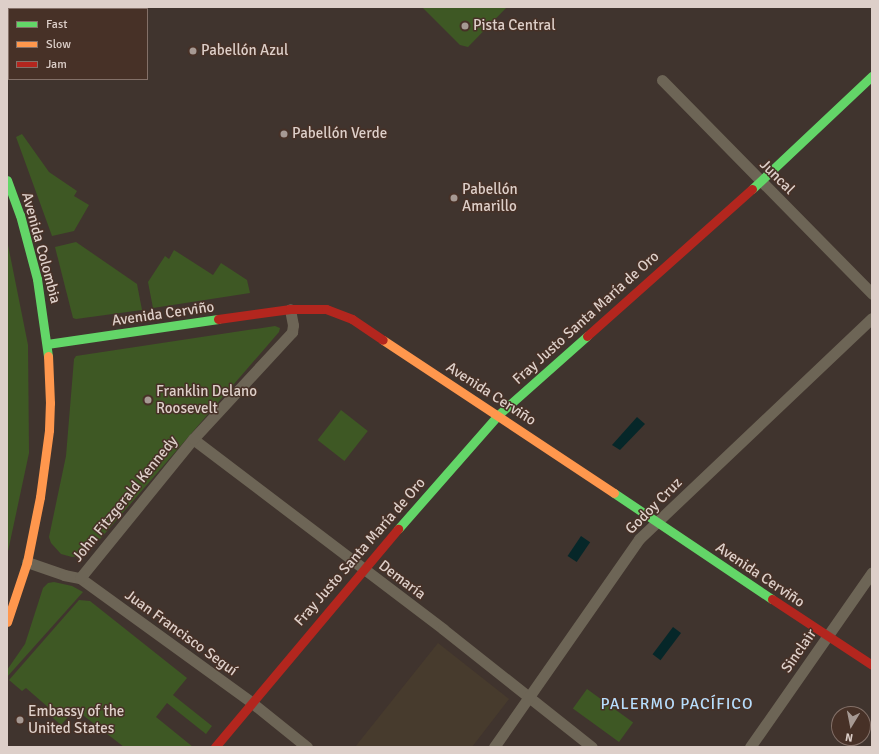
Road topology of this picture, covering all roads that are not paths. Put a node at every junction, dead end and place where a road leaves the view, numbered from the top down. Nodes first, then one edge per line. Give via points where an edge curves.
1 (872, 76) edge
2 (662, 80) dead end
3 (7, 180) edge
4 (761, 181) junction
5 (872, 294) edge
6 (290, 309) junction
7 (872, 318) edge
8 (47, 344) junction
9 (498, 416) junction
10 (193, 439) junction
11 (656, 522) junction
12 (27, 562) junction
13 (363, 569) junction
14 (872, 572) edge
15 (80, 578) junction
16 (7, 622) edge
17 (827, 636) junction
18 (872, 665) edge
19 (528, 698) junction
20 (251, 702) junction
21 (215, 747) edge
22 (307, 747) edge
23 (494, 747) edge
24 (592, 747) edge
25 (750, 747) edge

1 - 4 main road, Fray Justo Santa María de Oro
2 - 4 street, Juncal
3 - 8 main road, Avenida Colombia via 20,215 37,279
4 - 5 street, Juncal
4 - 9 main road, Fray Justo Santa María de Oro
6 - 8 main road, Avenida Cerviño
6 - 9 main road, Avenida Cerviño via 326,309 352,319
6 - 10 street, John Fitzgerald Kennedy via 292,332
7 - 11 street, Godoy Cruz
8 - 12 main road, Avenida Colombia via 49,430 40,497
9 - 11 main road, Avenida Cerviño
9 - 13 main road, Fray Justo Santa María de Oro
10 - 13 street, Demaría
10 - 15 street, John Fitzgerald Kennedy
11 - 17 main road, Avenida Cerviño
11 - 19 street, Godoy Cruz via 639,539
12 - 15 street, Juan Francisco Seguí
12 - 16 main road, Avenida Colombia
13 - 19 street, Demaría via 443,629
13 - 20 main road, Fray Justo Santa María de Oro
14 - 17 street, Sinclair
15 - 20 street, Juan Francisco Seguí
17 - 18 main road, Avenida Cerviño
17 - 25 street, Sinclair
19 - 23 street, Godoy Cruz
19 - 24 street, Demaría
20 - 21 main road, Fray Justo Santa María de Oro
20 - 22 street, Juan Francisco Seguí

